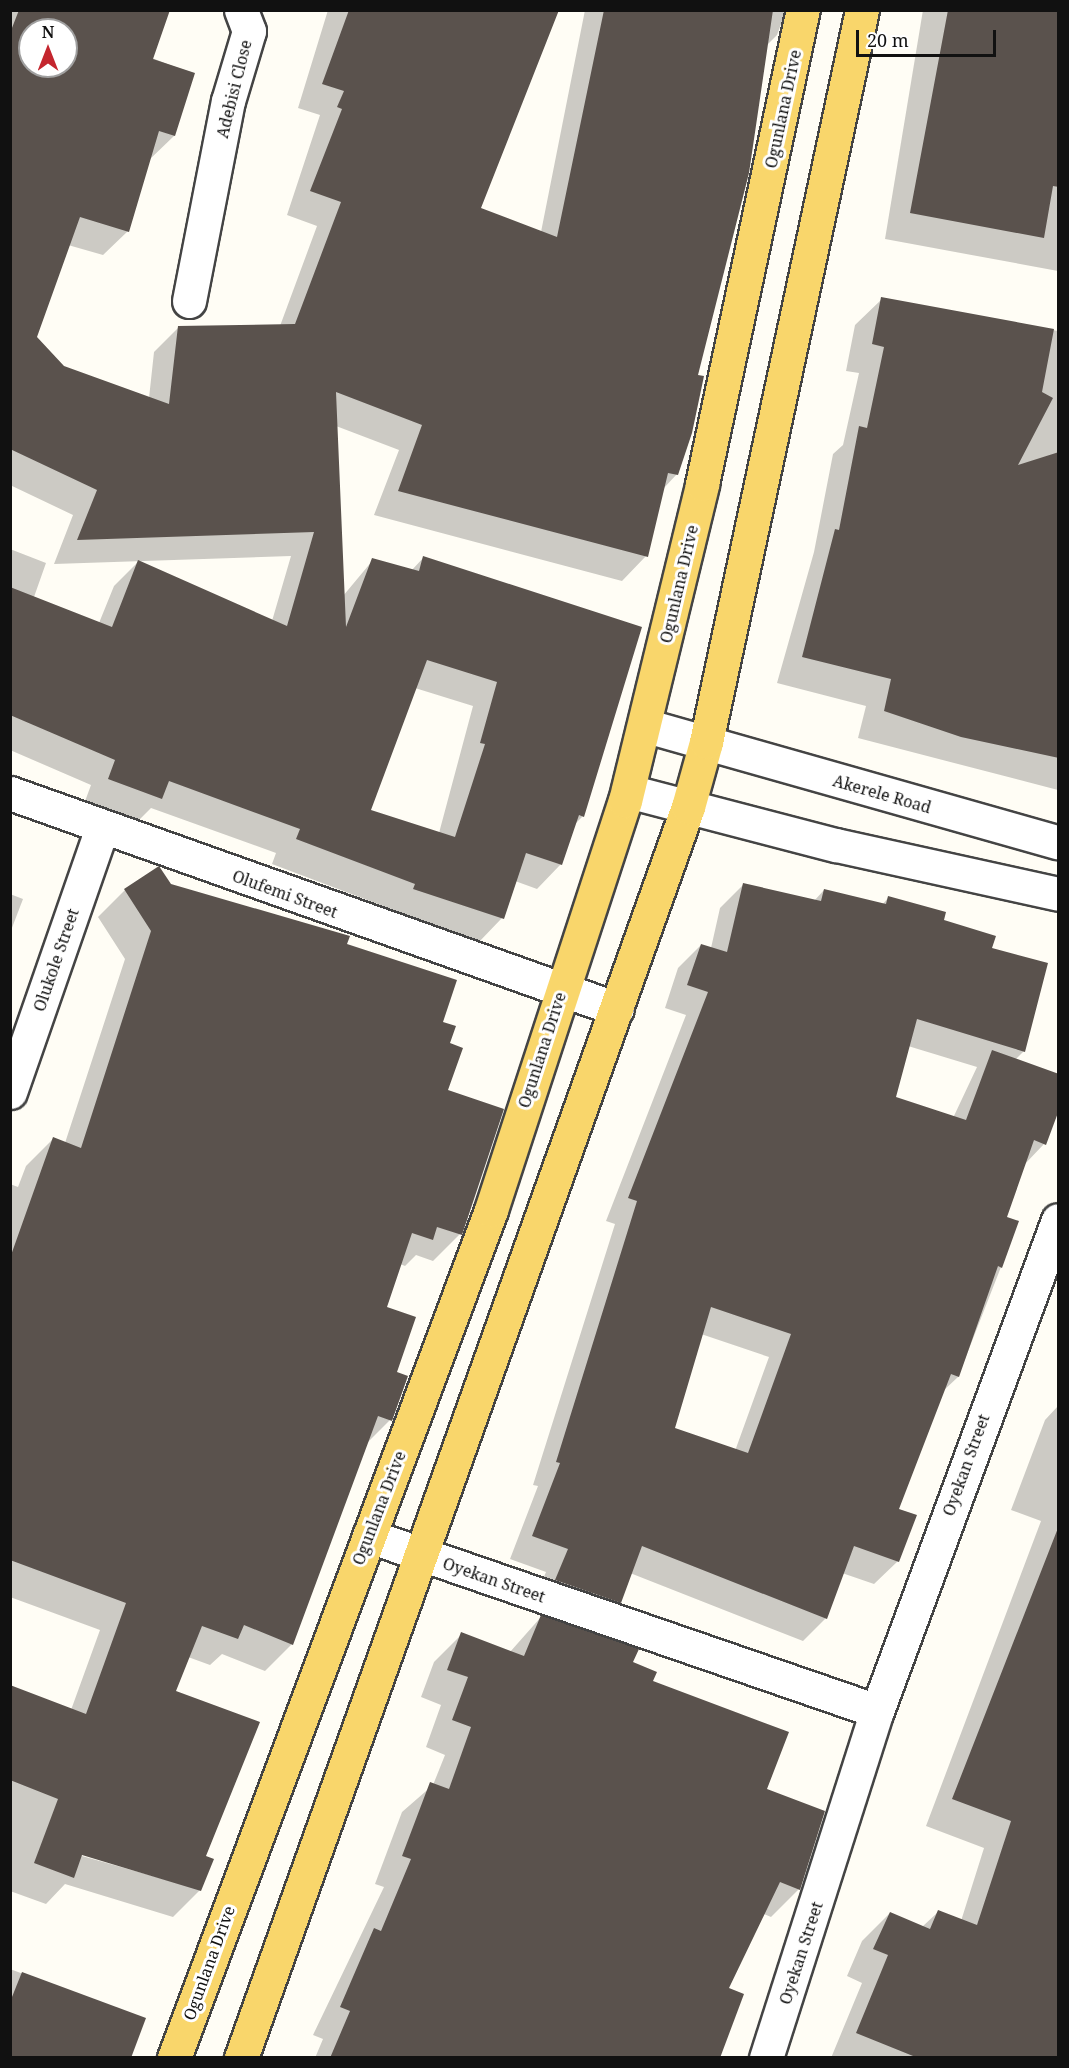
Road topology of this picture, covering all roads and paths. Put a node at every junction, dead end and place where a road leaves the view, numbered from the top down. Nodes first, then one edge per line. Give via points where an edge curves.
1 (242, 10) edge
2 (803, 10) edge
3 (862, 10) edge
4 (189, 301) dead end
5 (647, 726) junction
6 (706, 742) junction
7 (628, 790) junction
8 (10, 794) edge
9 (688, 807) junction
10 (102, 828) junction
11 (1059, 842) edge
12 (1059, 894) edge
13 (561, 988) junction
14 (617, 1009) junction
15 (10, 1092) edge
16 (1059, 1220) edge
17 (369, 1536) junction
18 (417, 1554) junction
19 (877, 1711) junction
20 (174, 2058) edge
21 (241, 2058) edge
22 (766, 2058) edge

1 - 4 street, Adebisi Close via 249,31
2 - 5 main road, Ogunlana Drive
3 - 6 main road
5 - 6 street, Akerele Road
5 - 7 main road, Ogunlana Drive
6 - 9 main road
6 - 11 street, Akerele Road
7 - 9 street
7 - 13 main road, Ogunlana Drive
8 - 10 street, Olufemi Street
9 - 12 street
9 - 14 main road
10 - 13 street, Olufemi Street
10 - 15 street, Olukole Street
13 - 14 street, Olufemi Street
13 - 17 main road, Ogunlana Drive via 491,1210
14 - 18 main road
16 - 19 street, Oyekan Street
17 - 18 street, Oyekan Street
17 - 20 main road, Ogunlana Drive
18 - 19 street, Oyekan Street
18 - 21 main road
19 - 22 street, Oyekan Street

